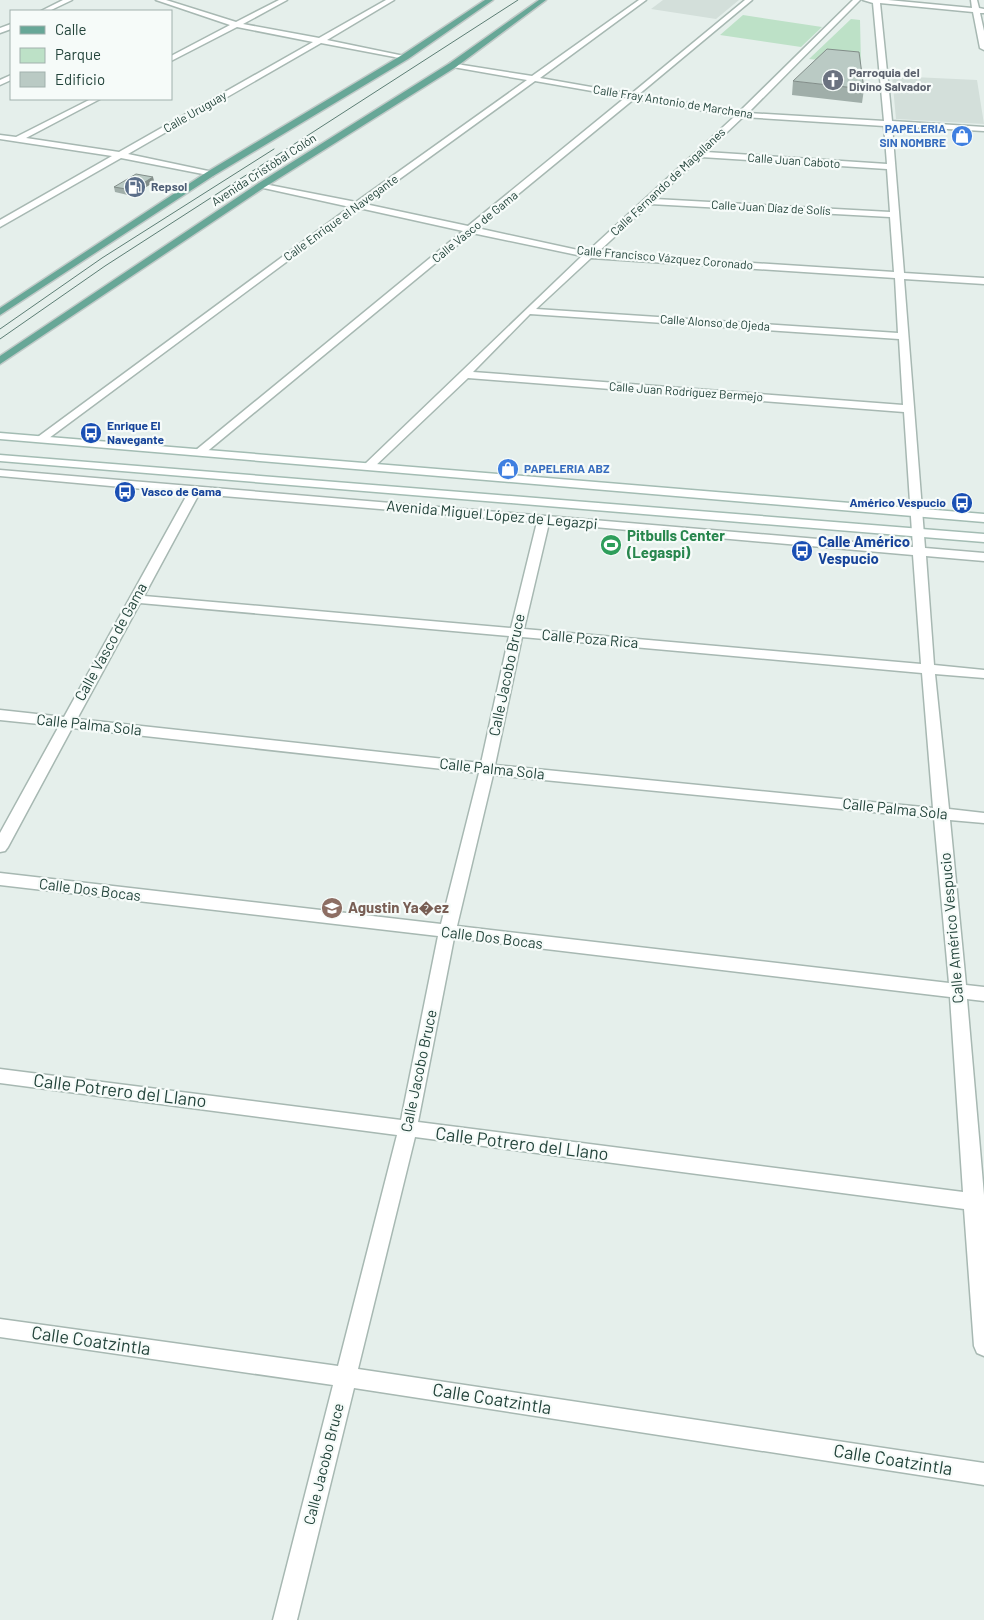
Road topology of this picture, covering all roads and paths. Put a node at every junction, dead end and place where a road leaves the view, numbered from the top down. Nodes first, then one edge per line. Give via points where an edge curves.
1 (69, 0) edge
2 (175, 0) edge
3 (284, 0) edge
4 (391, 0) edge
5 (490, 0) edge
6 (543, 0) edge
7 (643, 0) edge
8 (749, 0) edge
9 (857, 0) edge
10 (864, 0) edge
11 (974, 0) edge
12 (876, 2) junction
13 (159, 4) edge
14 (168, 4) junction
15 (46, 10) edge
16 (980, 11) edge
17 (237, 25) junction
18 (318, 42) junction
19 (984, 48) edge
20 (404, 57) junction
21 (172, 58) edge
22 (453, 66) junction
23 (534, 78) junction
24 (635, 96) junction
25 (94, 100) edge
26 (741, 115) junction
27 (888, 124) junction
28 (984, 129) edge
29 (0, 137) edge
30 (17, 140) junction
31 (698, 154) junction
32 (119, 155) junction
33 (890, 167) junction
34 (210, 174) junction
35 (262, 185) junction
36 (647, 201) junction
37 (358, 206) junction
38 (0, 214) edge
39 (894, 215) junction
40 (15, 216) junction
41 (0, 224) edge
42 (472, 230) junction
43 (589, 255) junction
44 (898, 275) junction
45 (984, 281) edge
46 (528, 311) junction
47 (0, 312) edge
48 (902, 336) junction
49 (0, 361) edge
50 (465, 375) junction
51 (907, 409) junction
52 (0, 436) edge
53 (41, 439) junction
54 (200, 452) junction
55 (0, 458) edge
56 (369, 466) junction
57 (0, 473) edge
58 (195, 490) junction
59 (916, 513) junction
60 (984, 518) edge
61 (544, 520) junction
62 (917, 532) junction
63 (984, 538) edge
64 (919, 551) junction
65 (984, 557) edge
66 (136, 599) junction
67 (516, 633) junction
68 (928, 669) junction
69 (984, 674) edge
70 (0, 715) edge
71 (66, 723) junction
72 (487, 769) junction
73 (942, 814) junction
74 (984, 818) edge
75 (0, 847) edge
76 (0, 879) edge
77 (448, 932) junction
78 (958, 991) junction
79 (984, 994) edge
80 (0, 1076) edge
81 (408, 1129) junction
82 (979, 1202) edge
83 (0, 1328) edge
84 (984, 1346) edge
85 (347, 1377) junction
86 (984, 1474) edge
87 (285, 1620) edge

1 - 15 street
2 - 14 street
3 - 17 street
4 - 18 street, Calle Uruguay
5 - 20 main road, Avenida Cristóbal Colón
6 - 22 main road, Avenida Cristóbal Colón
7 - 23 street, Calle Enrique el Navegante
8 - 24 street, Calle Vasco de Gama
9 - 26 street, Calle Fernando de Magallanes
10 - 12 street
11 - 16 street
12 - 16 street
12 - 27 street, Calle Américo Vespucio
13 - 14 street
14 - 17 street
16 - 19 street
17 - 18 street
17 - 21 street
18 - 20 street
18 - 32 street, Calle Uruguay
20 - 34 main road, Avenida Cristóbal Colón
22 - 23 street, Calle Fray Antonio de Marchena
22 - 35 main road, Avenida Cristóbal Colón
23 - 24 street, Calle Fray Antonio de Marchena
23 - 37 street, Calle Enrique el Navegante
24 - 26 street, Calle Fray Antonio de Marchena
24 - 42 street, Calle Vasco de Gama
25 - 30 street
26 - 27 street, Calle Fray Antonio de Marchena
26 - 31 street, Calle Fernando de Magallanes
27 - 28 street, Calle Fray Antonio de Marchena
27 - 33 street, Calle Américo Vespucio
29 - 30 street
30 - 32 street
31 - 33 street, Calle Juan Caboto
31 - 36 street, Calle Fernando de Magallanes
32 - 34 street
32 - 40 street, Calle Uruguay
33 - 39 street, Calle Américo Vespucio
34 - 47 main road, Avenida Cristóbal Colón
35 - 37 street, Calle Francisco Vázquez Coronado
35 - 49 main road, Avenida Cristóbal Colón
36 - 39 street, Calle Juan Díaz de Solís
36 - 43 street, Calle Fernando de Magallanes
37 - 42 street, Calle Francisco Vázquez Coronado
37 - 53 street, Calle Enrique el Navegante
38 - 40 street
39 - 44 street, Calle Américo Vespucio
40 - 41 street, Calle Uruguay
42 - 43 street, Calle Francisco Vázquez Coronado
42 - 54 street, Calle Vasco de Gama
43 - 44 street, Calle Francisco Vázquez Coronado
43 - 46 street, Calle Fernando de Magallanes
44 - 45 street, Calle Francisco Vázquez Coronado
44 - 48 street, Calle Américo Vespucio
46 - 48 street, Calle Alonso de Ojeda
46 - 50 street, Calle Fernando de Magallanes
48 - 51 street, Calle Américo Vespucio
50 - 51 street, Calle Juan Rodríguez Bermejo
50 - 56 street, Calle Fernando de Magallanes
51 - 59 street, Calle Américo Vespucio
52 - 53 street
53 - 54 street
54 - 56 street
55 - 62 street, Avenida Miguel López de Legazpi
56 - 59 street
57 - 58 street, Avenida Miguel López de Legazpi
58 - 61 street, Avenida Miguel López de Legazpi
58 - 66 street, Calle Vasco de Gama
59 - 60 street
59 - 62 street, Calle Américo Vespucio
61 - 64 street, Avenida Miguel López de Legazpi
61 - 67 street, Calle Jacobo Bruce
62 - 63 street, Avenida Miguel López de Legazpi
62 - 64 street, Calle Américo Vespucio
64 - 65 street, Avenida Miguel López de Legazpi
64 - 68 street, Calle Américo Vespucio
66 - 67 street, Calle Poza Rica
66 - 71 street, Calle Vasco de Gama
67 - 68 street, Calle Poza Rica
67 - 72 street, Calle Jacobo Bruce
68 - 69 street, Calle Poza Rica
68 - 73 street, Calle Américo Vespucio
70 - 71 street, Calle Palma Sola
71 - 72 street, Calle Palma Sola
71 - 75 street, Calle Vasco de Gama
72 - 73 street, Calle Palma Sola
72 - 77 street, Calle Jacobo Bruce
73 - 74 street, Calle Palma Sola
73 - 78 street, Calle Américo Vespucio
76 - 77 street, Calle Dos Bocas
77 - 78 street, Calle Dos Bocas
77 - 81 street, Calle Jacobo Bruce
78 - 79 street, Calle Dos Bocas
78 - 82 street, Calle Américo Vespucio
80 - 81 street, Calle Potrero del Llano
81 - 82 street, Calle Potrero del Llano
81 - 85 street, Calle Jacobo Bruce
82 - 84 street, Calle Américo Vespucio
83 - 85 street, Calle Coatzintla
85 - 86 street, Calle Coatzintla
85 - 87 street, Calle Jacobo Bruce

